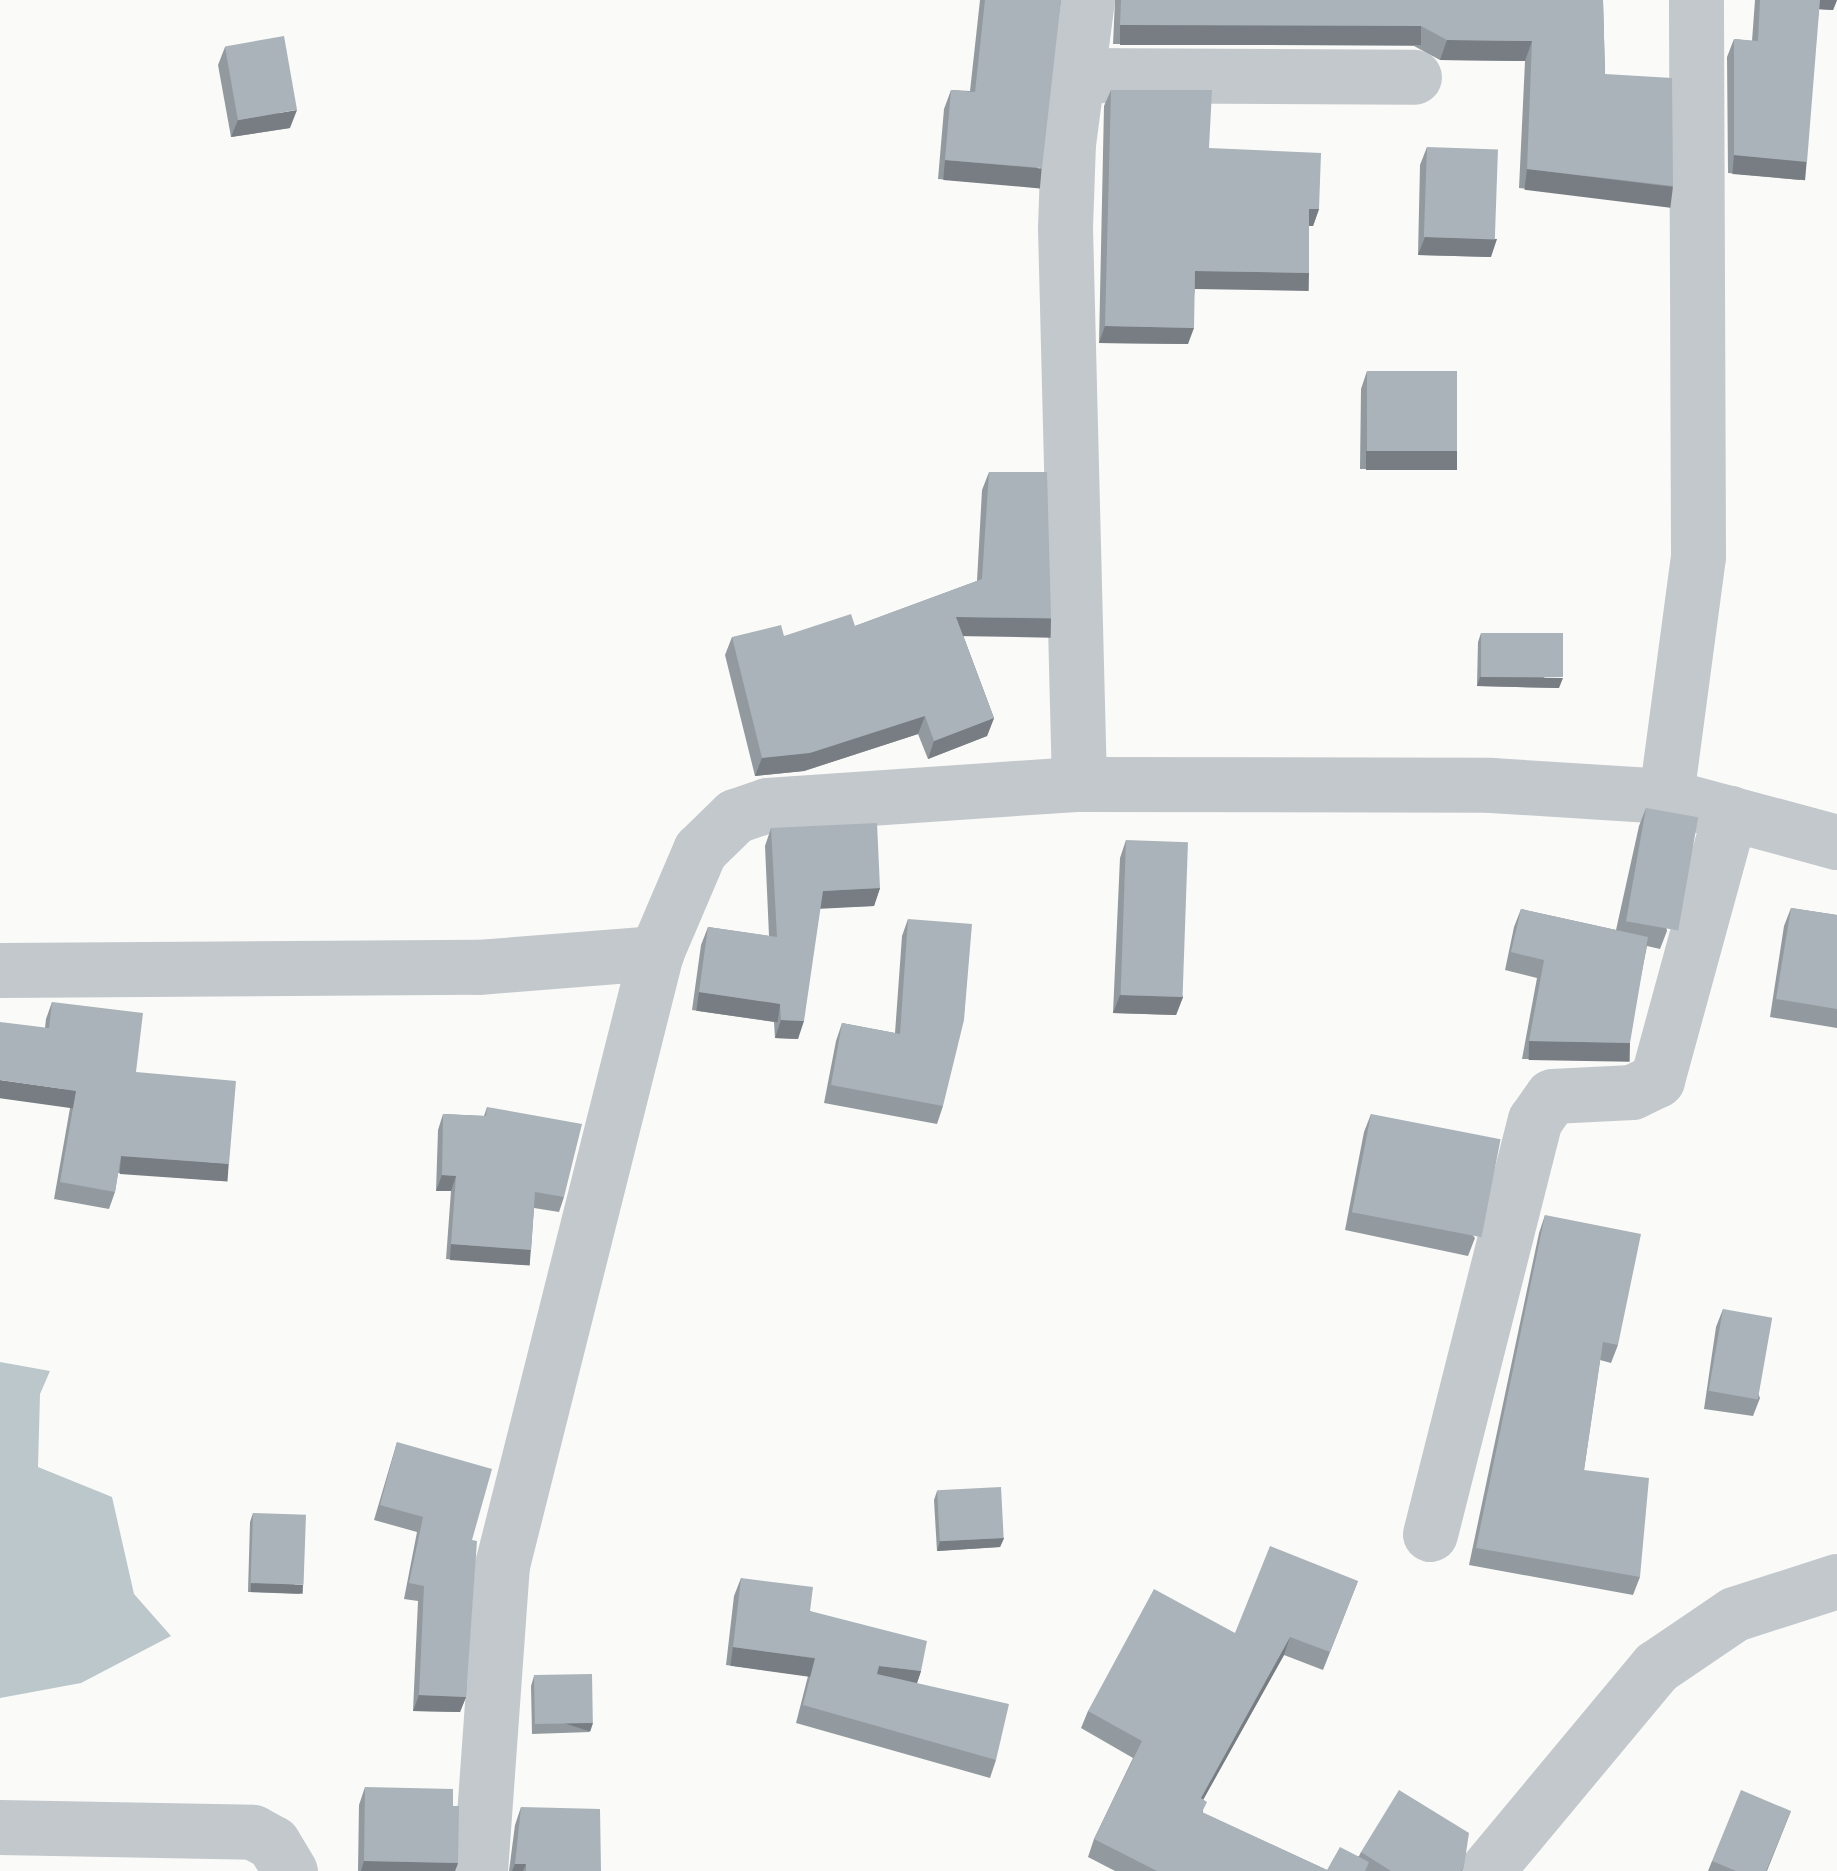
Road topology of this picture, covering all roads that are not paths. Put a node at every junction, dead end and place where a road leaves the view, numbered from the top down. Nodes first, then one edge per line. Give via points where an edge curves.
1 (1087, 0) edge
2 (1696, 0) edge
3 (1076, 75) junction
4 (1414, 77) dead end
5 (1079, 784) junction
6 (1666, 796) junction
7 (1730, 813) junction
8 (1837, 842) edge
9 (656, 953) junction
10 (0, 970) edge
11 (1430, 1534) dead end
12 (1837, 1581) edge
13 (0, 1827) edge
14 (290, 1871) edge
15 (480, 1871) edge
16 (1486, 1871) edge

1 - 3 street
2 - 6 street via 1698,556
3 - 4 street
3 - 5 street via 1065,228
5 - 6 street via 1491,785
5 - 9 street via 766,806 735,816 700,850
6 - 7 street
7 - 8 street
7 - 11 street via 1657,1080 1632,1092 1552,1096 1535,1120
9 - 10 street via 441,968
9 - 15 street via 502,1565
12 - 16 street via 1734,1614 1656,1668
13 - 14 street via 253,1832 274,1842

